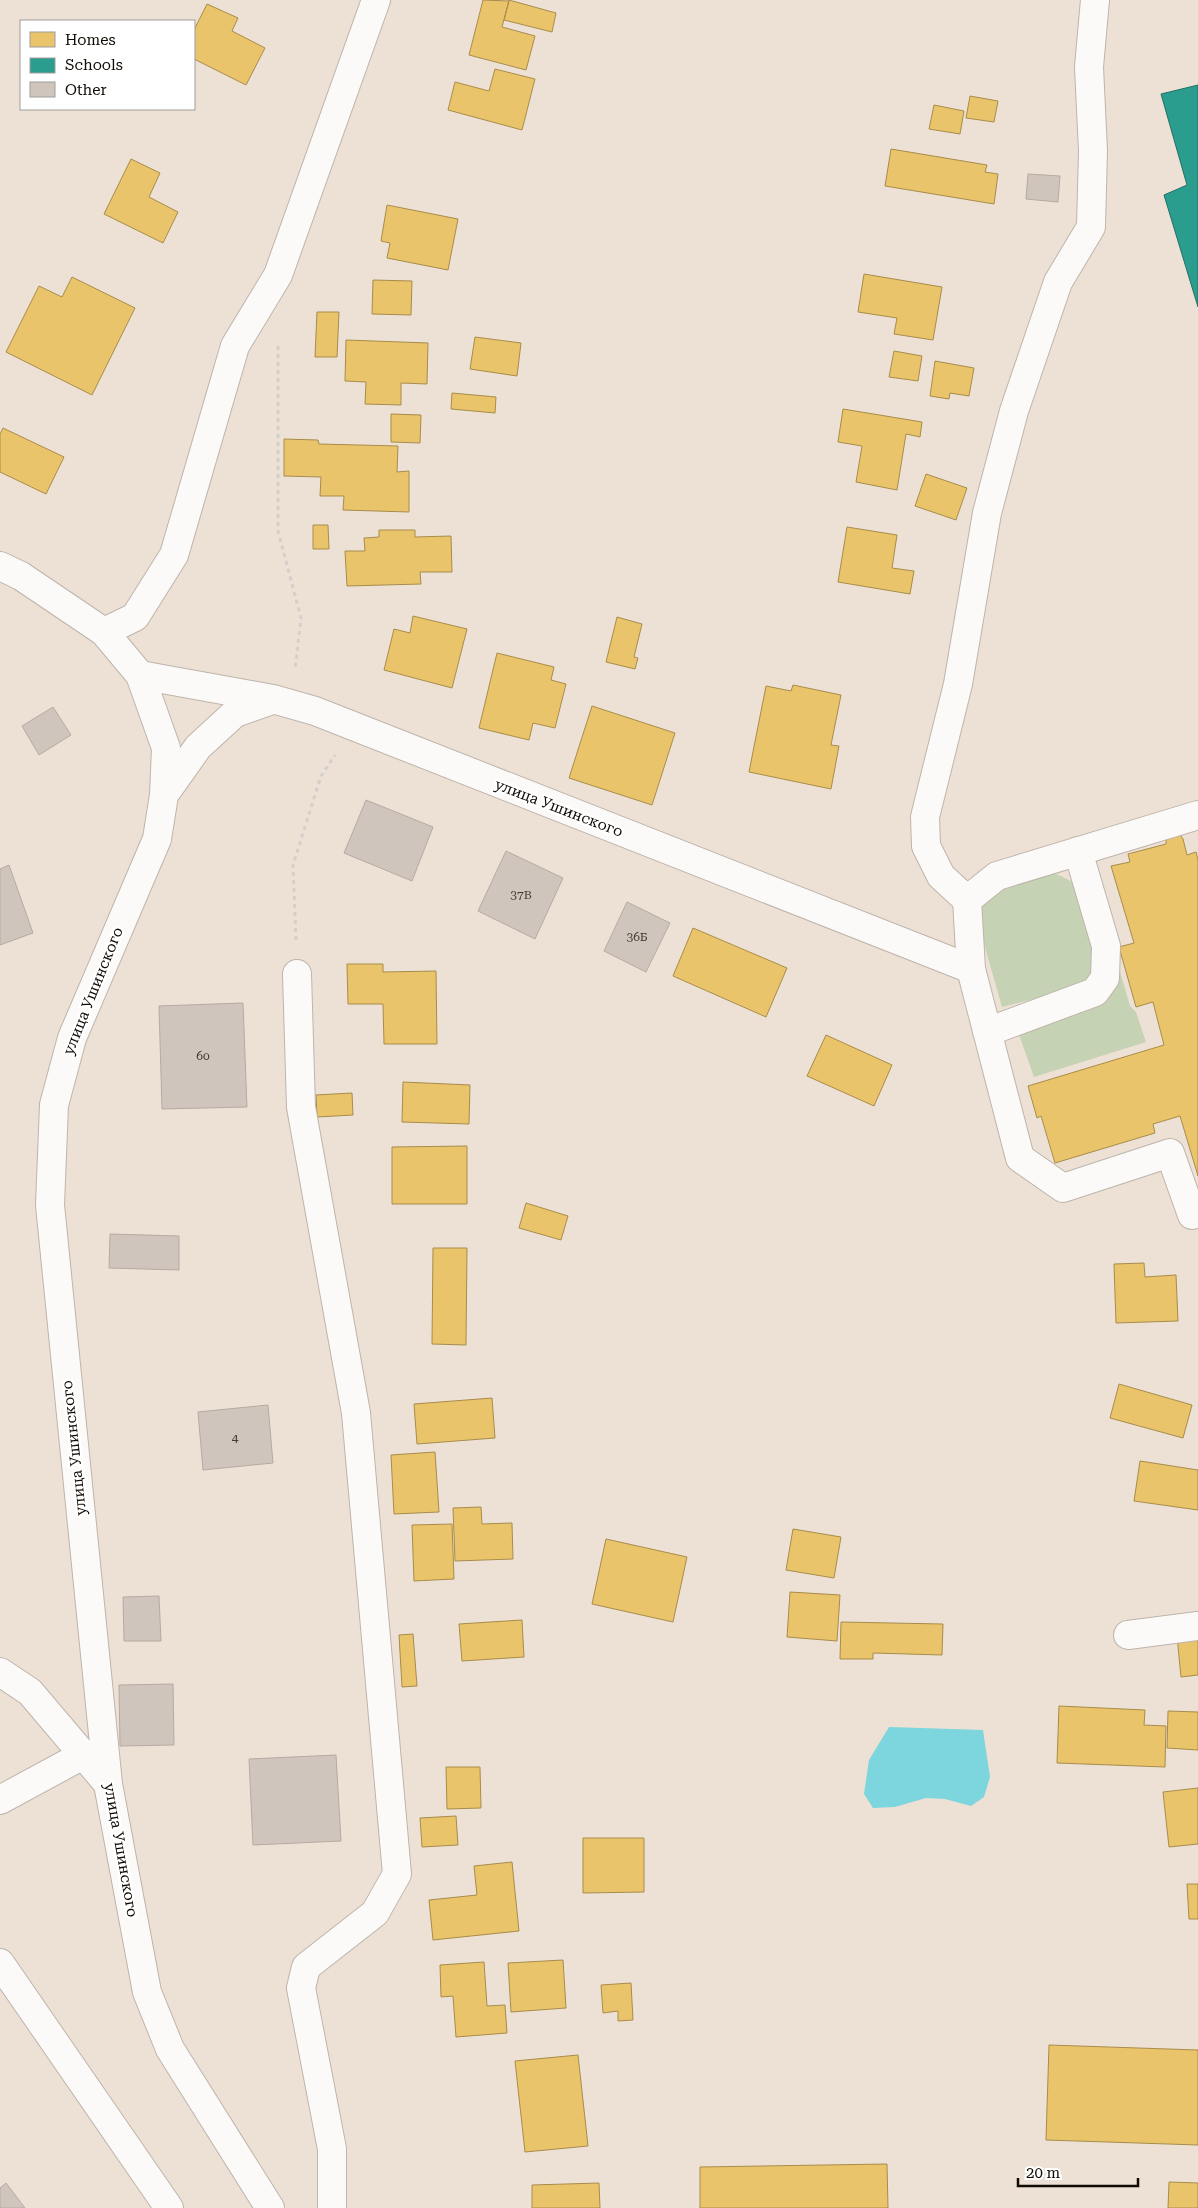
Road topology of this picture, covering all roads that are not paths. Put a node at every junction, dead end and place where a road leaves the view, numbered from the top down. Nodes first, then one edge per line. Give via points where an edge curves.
1 (376, 0) edge
2 (1095, 0) edge
3 (0, 566) edge
4 (104, 632) junction
5 (140, 675) junction
6 (283, 702) junction
7 (164, 795) junction
8 (1198, 815) edge
9 (1078, 851) junction
10 (967, 900) junction
11 (971, 969) junction
12 (297, 974) road end
13 (987, 1032) junction
14 (1198, 1213) edge
15 (1198, 1626) edge
16 (1128, 1635) dead end
17 (0, 1672) edge
18 (83, 1755) junction
19 (108, 1784) junction
20 (0, 1800) edge
21 (0, 1963) edge
22 (169, 2208) edge
23 (270, 2208) edge
24 (332, 2208) edge

1 - 4 street via 278,276 235,346 174,555 136,617
2 - 10 street via 1089,67 1093,150 1091,227 1058,282 1014,411 987,513 958,684 925,817 926,846 941,876
3 - 4 street, улица Ушинского via 21,576
4 - 5 street, улица Ушинского
5 - 6 street, улица Ушинского
5 - 7 street, улица Ушинского via 166,748
6 - 7 street via 235,714 198,748
6 - 11 street, улица Ушинского via 315,711
7 - 19 street, улица Ушинского via 157,839 72,1038 54,1105 50,1205
8 - 9 street
9 - 10 street via 997,876
9 - 13 street via 1106,946 1105,978 1095,992
10 - 11 street
11 - 13 street
12 - 24 street via 301,1106 356,1413 397,1874 374,1913 306,1967 301,1988 332,2150
13 - 14 street via 1020,1158 1063,1188 1170,1153 1192,1215
15 - 16 street
17 - 18 street via 30,1692
18 - 19 street
18 - 20 street
19 - 23 street, улица Ушинского via 147,1992 170,2049
21 - 22 street

